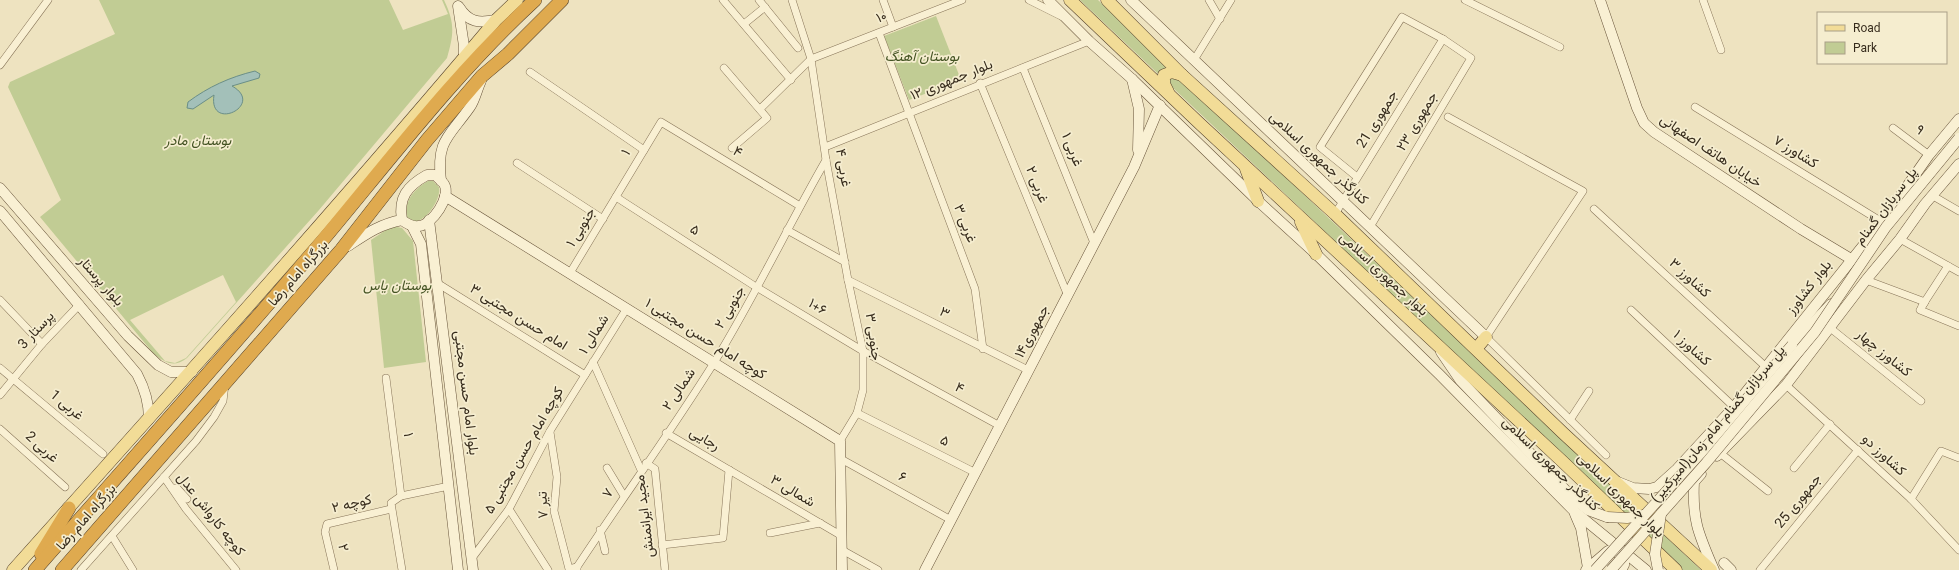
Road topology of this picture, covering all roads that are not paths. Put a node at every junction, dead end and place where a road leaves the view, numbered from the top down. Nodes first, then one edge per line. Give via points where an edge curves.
1 (48, 0) edge
2 (517, 0) edge
3 (535, 0) edge
4 (562, 0) edge
5 (724, 0) edge
6 (759, 0) edge
7 (792, 0) edge
8 (883, 0) edge
9 (962, 0) edge
10 (1029, 0) edge
11 (1048, 0) edge
12 (1070, 0) edge
13 (1107, 0) edge
14 (1131, 0) edge
15 (1209, 0) edge
16 (1231, 0) edge
17 (1465, 0) edge
18 (1600, 0) edge
19 (1703, 0) edge
20 (456, 3) edge
21 (765, 7) junction
22 (1220, 19) junction
23 (496, 20) junction
24 (1070, 21) junction
25 (744, 24) junction
26 (893, 27) junction
27 (879, 33) junction
28 (1443, 39) junction
29 (1089, 41) junction
30 (1560, 46) dead end
31 (798, 48) dead end
32 (1721, 50) dead end
33 (464, 58) junction
34 (811, 59) junction
35 (1194, 60) junction
36 (0, 65) edge
37 (724, 68) dead end
38 (1023, 68) junction
39 (530, 72) dead end
40 (1182, 75) junction
41 (482, 76) junction
42 (1132, 79) junction
43 (791, 80) junction
44 (980, 83) junction
45 (454, 84) junction
46 (1168, 92) junction
47 (1160, 105) junction
48 (1695, 107) dead end
49 (760, 109) junction
50 (908, 113) junction
51 (1448, 117) dead end
52 (1959, 119) edge
53 (661, 122) joint
54 (1893, 128) dead end
55 (1959, 138) edge
56 (825, 147) junction
57 (732, 148) dead end
58 (644, 150) junction
59 (1929, 155) junction
60 (826, 160) junction
61 (517, 163) dead end
62 (1959, 164) edge
63 (1244, 166) junction
64 (1134, 167) junction
65 (1357, 177) junction
66 (441, 181) junction
67 (0, 188) edge
68 (445, 196) junction
69 (1933, 196) junction
70 (616, 197) junction
71 (1258, 201) junction
72 (1342, 201) junction
73 (800, 206) junction
74 (1594, 209) dead end
75 (0, 211) edge
76 (1959, 211) edge
77 (1335, 214) junction
78 (1298, 216) junction
79 (602, 219) junction
80 (402, 220) junction
81 (430, 220) junction
82 (1882, 222) junction
83 (412, 226) junction
84 (1370, 227) junction
85 (787, 230) junction
86 (1900, 239) junction
87 (432, 241) junction
88 (1094, 243) junction
89 (421, 244) junction
90 (341, 250) junction
91 (1316, 254) junction
92 (300, 258) junction
93 (1851, 259) junction
94 (845, 262) junction
95 (1948, 266) junction
96 (1959, 272) edge
97 (570, 273) junction
98 (848, 280) junction
99 (1866, 280) junction
100 (437, 283) junction
101 (757, 288) junction
102 (1068, 296) junction
103 (0, 300) edge
104 (80, 304) junction
105 (627, 308) junction
106 (1631, 310) dead end
107 (1920, 310) junction
108 (1959, 326) edge
109 (1829, 327) junction
110 (1815, 332) joint
111 (128, 336) junction
112 (1486, 337) junction
113 (42, 344) junction
114 (1436, 344) junction
115 (1792, 345) joint
116 (116, 347) junction
117 (983, 348) junction
118 (1476, 349) junction
119 (863, 351) junction
120 (593, 362) junction
121 (714, 362) junction
122 (1766, 367) junction
123 (0, 368) edge
124 (1028, 370) junction
125 (192, 372) junction
126 (585, 375) junction
127 (12, 378) junction
128 (386, 378) dead end
129 (225, 384) junction
130 (1786, 385) junction
131 (1589, 391) dead end
132 (0, 395) edge
133 (1921, 401) dead end
134 (1734, 407) junction
135 (857, 413) junction
136 (149, 419) junction
137 (1570, 420) junction
138 (1830, 424) junction
139 (1000, 426) junction
140 (0, 429) edge
141 (550, 432) junction
142 (666, 433) junction
143 (840, 441) junction
144 (1858, 450) junction
145 (1720, 452) junction
146 (103, 454) dead end
147 (1606, 455) dead end
148 (1959, 458) edge
149 (841, 459) junction
150 (646, 463) junction
151 (606, 468) dead end
152 (1794, 468) dead end
153 (1677, 469) junction
154 (641, 470) junction
155 (729, 470) junction
156 (976, 473) junction
157 (164, 477) junction
158 (1613, 480) junction
159 (1694, 482) junction
160 (449, 486) junction
161 (65, 487) dead end
162 (172, 488) junction
163 (1768, 491) dead end
164 (402, 496) junction
165 (624, 496) junction
166 (187, 499) dead end
167 (1911, 499) junction
168 (69, 508) junction
169 (391, 509) junction
170 (509, 509) junction
171 (1574, 511) junction
172 (1661, 514) junction
173 (1644, 515) junction
174 (951, 520) junction
175 (820, 524) junction
176 (600, 530) junction
177 (325, 532) joint
178 (770, 533) dead end
179 (112, 536) junction
180 (842, 536) junction
181 (662, 545) junction
182 (842, 550) junction
183 (1959, 550) edge
184 (605, 551) dead end
185 (472, 558) junction
186 (576, 569) edge
187 (1589, 569) edge
188 (13, 570) edge
189 (31, 570) edge
190 (35, 570) edge
191 (62, 570) edge
192 (81, 570) edge
193 (133, 570) edge
194 (236, 570) edge
195 (334, 570) edge
196 (402, 570) edge
197 (458, 570) edge
198 (473, 570) edge
199 (548, 570) edge
200 (665, 570) edge
201 (842, 570) edge
202 (878, 570) edge
203 (926, 570) edge
204 (1611, 570) edge
205 (1621, 570) edge
206 (1646, 570) edge
207 (1658, 570) edge
208 (1676, 570) edge
209 (1712, 570) edge
210 (1760, 570) edge

1 - 36 street
2 - 23 main road
3 - 45 highway, بزرگراه امام رضا
4 - 41 highway, بزرگراه امام رضا
5 - 25 street
6 - 21 street
7 - 34 street, ۴ غربی
8 - 26 street
9 - 26 street, ۱۰
10 - 24 street
11 - 24 main road, کنارگذر جمهوری اسلامی
12 - 46 main road, بلوار جمهوری اسلامی
13 - 40 main road, بلوار جمهوری اسلامی
14 - 35 main road, کنارگذر جمهوری اسلامی
15 - 22 street
16 - 22 street
17 - 30 street
18 - 93 main road, خیابان هاتف اصفهانی via 1630,90 1644,123 1665,140 1800,229
19 - 32 street
20 - 23 main road via 470,20 479,23
20 - 33 main road
21 - 25 street
21 - 31 street
22 - 35 street
23 - 33 main road
24 - 29 main road, کنارگذر جمهوری اسلامی
25 - 43 street
26 - 27 street, ۱۰
27 - 34 street, ۱۰
27 - 50 street, ۳ غربی
28 - 65 street, جمهوری 21
28 - 65 street via 1402,17 1320,147
28 - 84 street, ۲۳ جمهوری via 1471,58
29 - 38 street, بلوار جمهوری ۱۲
29 - 42 main road, کنارگذر جمهوری اسلامی
33 - 45 main road
33 - 92 main road
34 - 43 street
34 - 56 street, ۴ غربی
35 - 72 main road, کنارگذر جمهوری اسلامی
37 - 49 street
38 - 44 street, بلوار جمهوری ۱۲
38 - 88 street, ۱ غربی
39 - 58 street
40 - 46 main road via 1172,72 1164,75 1164,84
40 - 77 main road, بلوار جمهوری اسلامی
41 - 66 main road via 471,106 447,136 440,155
41 - 90 highway, بزرگراه امام رضا via 427,140
42 - 47 main road, کنارگذر جمهوری اسلامی
42 - 64 main road via 1137,96 1139,123 1139,148
43 - 49 street
44 - 50 street, بلوار جمهوری ۱۲
44 - 102 street, ۲ غربی
45 - 92 highway, بزرگراه امام رضا
46 - 63 main road, بلوار جمهوری اسلامی
47 - 64 main road, جمهوری۱۴
47 - 71 main road, کنارگذر جمهوری اسلامی
48 - 82 street, کشاورز ۷
49 - 57 street via 767,118
50 - 56 street, بلوار جمهوری ۱۲
50 - 117 street, ۳ غربی via 975,289
51 - 112 street via 1583,191
52 - 59 main road, بلوار کشاورز
53 - 58 street, ۱‍
53 - 73 street, ۴
54 - 59 street, ۹
55 - 110 main road, پل سربازان گمنام, bridge via 1886,227
56 - 60 street, ۴ غربی
58 - 70 street, ۱‍
59 - 82 main road, بلوار کشاورز
60 - 73 street, ۲ جنوبی
60 - 94 street, ۴ غربی
61 - 79 street
62 - 69 main road
63 - 71 main road
63 - 78 main road, بلوار جمهوری اسلامی
64 - 88 main road, جمهوری۱۴
65 - 72 street, جمهوری 21
66 - 68 main road via 444,184
66 - 80 main road via 435,175 427,175 417,180 401,201
67 - 111 main road, بلوار پرستار
68 - 81 main road
68 - 97 main road, کوچه امام حسن مجتبی ۱
69 - 76 street
69 - 86 main road
70 - 79 street, ۱ جنوبی
70 - 101 street, ۵
71 - 91 main road, کنارگذر جمهوری اسلامی
72 - 77 street, جمهوری 21
72 - 84 main road, کنارگذر جمهوری اسلامی
73 - 85 street, ۲ جنوبی
74 - 122 street, کشاورز ۳
75 - 104 main road, بلوار پرستار
77 - 118 main road, بلوار جمهوری اسلامی
78 - 91 main road
78 - 114 main road, بلوار جمهوری اسلامی
79 - 97 street, ۱ جنوبی
80 - 83 main road
80 - 90 main road via 374,228
81 - 83 main road via 421,226
81 - 87 main road, بلوار امام حسن مجتبی
82 - 93 main road, بلوار کشاورز
83 - 89 main road, بلوار امام حسن مجتبی
84 - 112 main road, کنارگذر جمهوری اسلامی
85 - 94 street
85 - 101 street, ۲ جنوبی
86 - 95 street
86 - 99 main road
86 - 115 main road, پل سربازان گمنام
87 - 89 main road via 428,232 424,230 419,234
87 - 100 main road, بلوار امام حسن مجتبی
88 - 102 main road, جمهوری۱۴
89 - 160 main road, بلوار امام حسن مجتبی
90 - 129 highway, بزرگراه امام رضا
91 - 171 main road, کنارگذر جمهوری اسلامی
92 - 125 main road
92 - 190 highway, بزرگراه امام رضا
93 - 122 main road, بلوار کشاورز
94 - 98 street, ۴ غربی
95 - 96 street
95 - 107 street
97 - 105 main road, کوچه امام حسن مجتبی ۱
98 - 117 street, ۳
98 - 119 street, ۳ جنوبی
99 - 107 street via 1924,302
99 - 109 main road
100 - 126 street, امام حسن مجتبی ۳
100 - 185 main road, بلوار امام حسن مجتبی
101 - 119 street, ۱+۶
101 - 121 street, ۲ جنوبی
102 - 124 main road, جمهوری۱۴
103 - 113 street
104 - 113 street, پرستار 3
104 - 116 main road, بلوار پرستار
105 - 120 street, ۱ شمالی
105 - 121 main road, کوچه امام حسن مجتبی ۱
106 - 134 street, کشاورز ۱
107 - 108 street
109 - 130 main road
109 - 133 street, کشاورز چهار
110 - 172 main road, پل سربازان گمنام امام زمان(امیرکبیر), bridge
111 - 116 main road
111 - 125 main road, بلوار پرستار via 158,364 171,372
112 - 118 main road
112 - 137 street
113 - 127 street, پرستار 3
114 - 173 main road, bridge via 1460,380 1588,510 1607,517 1627,518
114 - 208 main road, بلوار جمهوری اسلامی
115 - 173 main road, پل سربازان گمنام امام زمان(امیرکبیر), bridge via 1700,454
116 - 136 main road, بلوار پرستار via 137,374 145,390
117 - 124 street, ۳
118 - 158 main road, بلوار جمهوری اسلامی
119 - 135 street, ۳ جنوبی via 863,390
119 - 139 street, ۴
120 - 126 street, ۱ شمالی
120 - 154 street
121 - 142 street, ۲ شمالی
121 - 143 main road, کوچه امام حسن مجتبی ۱
122 - 134 main road, بلوار کشاورز
123 - 127 street, غربی 1
124 - 139 main road, جمهوری۱۴
125 - 136 main road
126 - 141 street, کوچه امام حسن مجتبی ۵
127 - 132 street, پرستار 3
127 - 146 street, غربی 1
128 - 164 street, ۱
129 - 157 street via 223,401 214,417
129 - 191 highway, بزرگراه امام رضا
130 - 138 street, کشاورز دو
130 - 145 main road
131 - 137 street
134 - 153 main road, بلوار کشاورز
135 - 143 street, ۳ جنوبی
135 - 156 street, ۵
136 - 168 main road
137 - 147 street
138 - 144 street, کشاورز دو
138 - 152 street
139 - 156 main road, جمهوری۱۴
140 - 161 street, غربی 2
141 - 170 street, کوچه امام حسن مجتبی ۵
141 - 186 street, ۷ تیر via 557,477 554,511 569,569
142 - 150 street, ۷
142 - 155 street, رجایی
143 - 149 main road
144 - 167 street, کشاورز دو
144 - 210 street, جمهوری 25
145 - 159 main road
145 - 163 street
148 - 167 street via 1941,451
149 - 174 street, ۶
149 - 180 main road
150 - 154 street, ۷
150 - 181 street, مجید ایرانمنش via 655,468
151 - 165 street
153 - 158 main road, بلوار کشاورز via 1657,487 1649,489 1633,488
153 - 159 main road via 1670,485 1672,493 1678,494
154 - 165 street, ۷
155 - 175 street, ۳ شمالی
155 - 181 street via 723,538
156 - 174 main road, جمهوری۱۴
157 - 162 street, کوچه کارواش عدل
157 - 179 street
158 - 209 main road, بلوار جمهوری اسلامی
159 - 209 main road via 1693,507 1696,529
160 - 164 street
160 - 197 main road, بلوار امام حسن مجتبی
162 - 166 street via 177,488
162 - 194 street, کوچه کارواش عدل
164 - 169 street via 392,503
165 - 176 street, ۷
167 - 183 street, کشاورز دو
168 - 188 main road
168 - 189 highway
169 - 177 street, کوچه ۲ via 327,524
169 - 196 street
170 - 185 street, کوچه امام حسن مجتبی ۵
170 - 199 street
171 - 187 main road via 1582,528
171 - 206 main road, کنارگذر جمهوری اسلامی
172 - 204 main road, پل سربازان گمنام امام زمان(امیرکبیر), bridge
172 - 207 main road, bridge via 1655,554
173 - 187 main road, پل سربازان گمنام امام زمان(امیرکبیر), bridge
174 - 203 main road, جمهوری۱۴
175 - 178 street
175 - 180 street, ۳ شمالی
176 - 184 street
176 - 186 street, ۷
177 - 195 street, ۲
179 - 192 street
179 - 193 street
180 - 182 main road
181 - 200 street, مجید ایرانمنش
182 - 201 main road
182 - 202 street
185 - 198 main road, بلوار امام حسن مجتبی
187 - 205 main road via 1608,551 1614,550 1624,559

